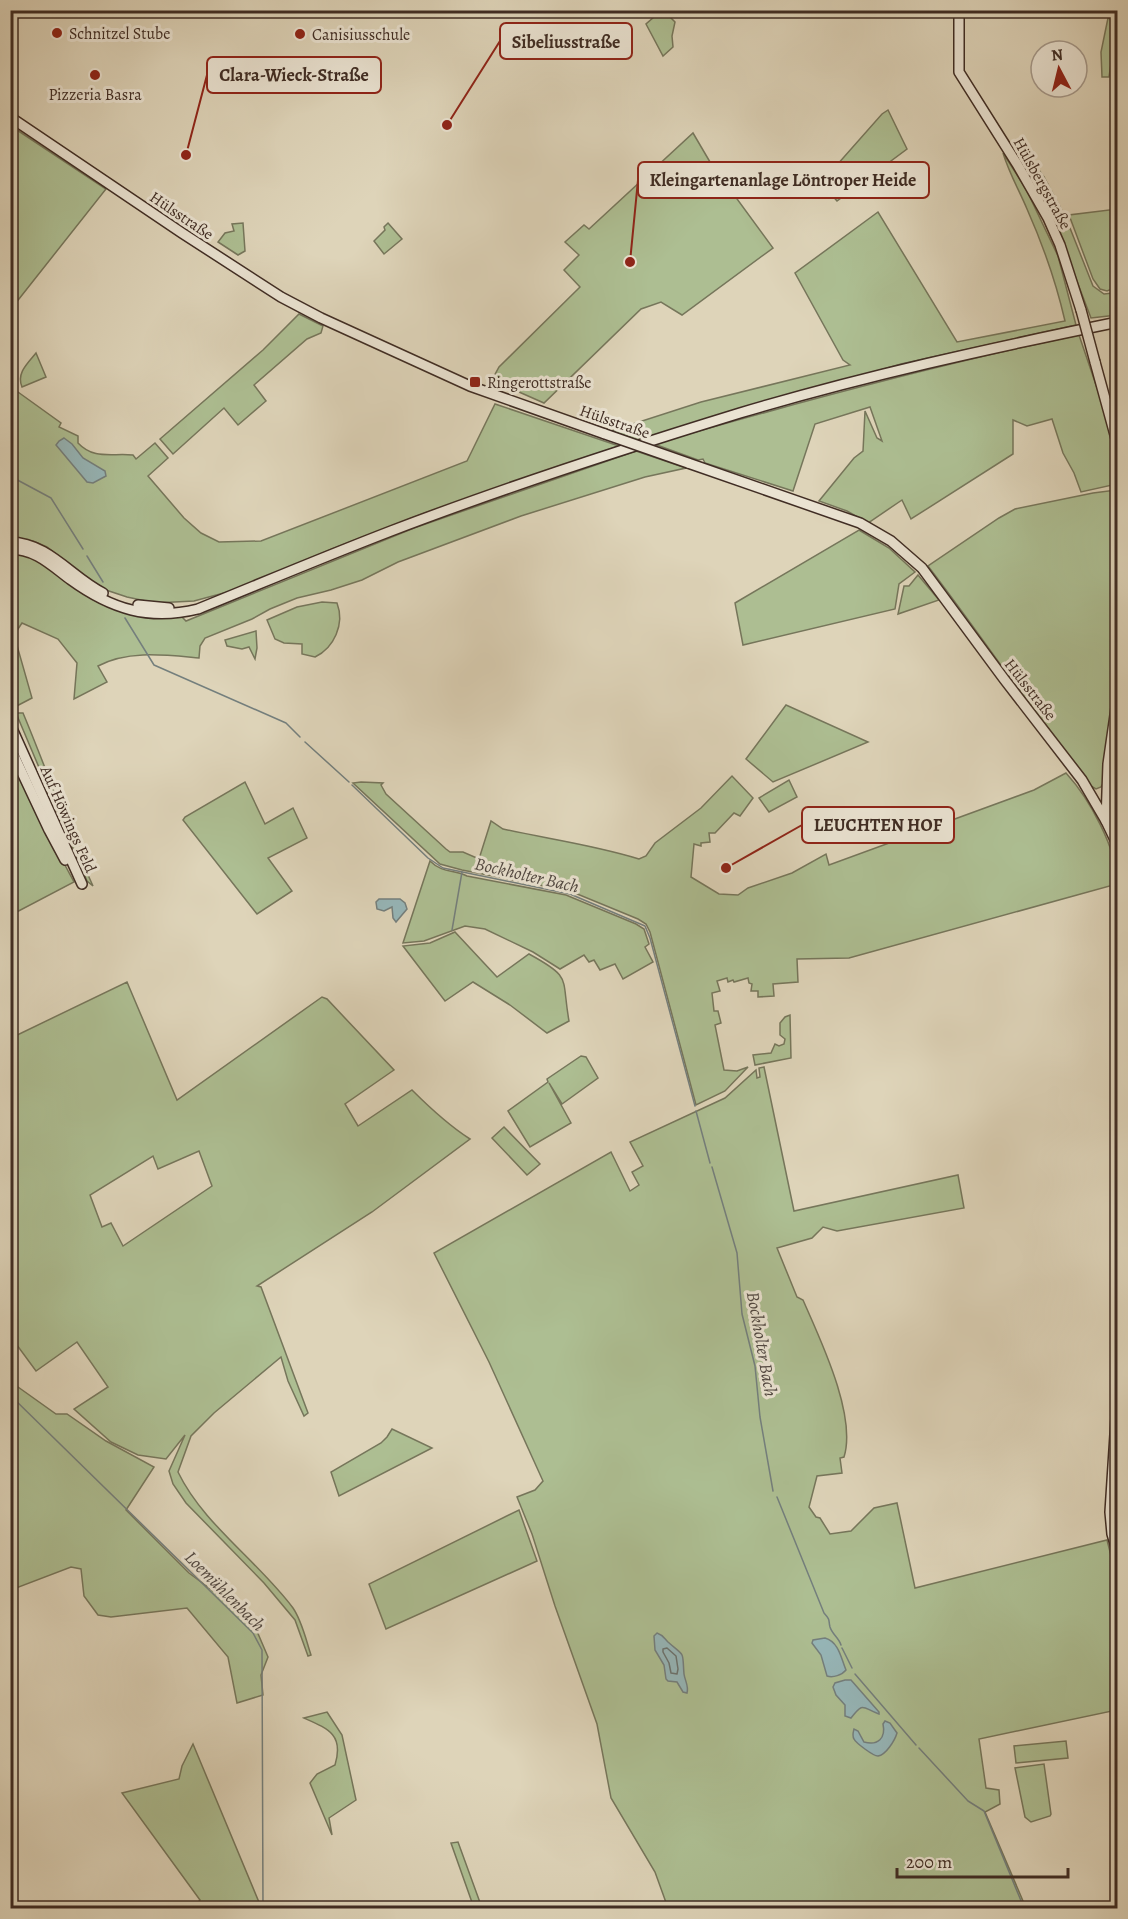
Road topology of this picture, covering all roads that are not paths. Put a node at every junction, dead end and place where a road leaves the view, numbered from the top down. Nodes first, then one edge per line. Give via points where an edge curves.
1 (18, 10) edge
2 (959, 10) edge
3 (10, 20) edge
4 (10, 117) edge
5 (1118, 322) edge
6 (1118, 446) edge
7 (10, 542) edge
8 (10, 549) edge
9 (222, 599) junction
10 (1118, 694) edge
11 (11, 726) edge
12 (10, 747) edge
13 (1106, 790) junction
14 (1094, 798) junction
15 (1106, 821) junction
16 (1118, 846) edge
17 (1118, 1388) edge
18 (1118, 1554) edge

1 - 3 street
2 - 6 street, Hülsbergstraße, bridge via 959,72 1017,164 1060,245
4 - 14 street, Hülsstraße, bridge via 280,297 321,318 470,386 860,523 891,541 922,568
5 - 9 street via 893,372 742,413 481,498
7 - 9 street via 42,549 95,589 127,603 170,608
8 - 9 street via 40,557 91,594 134,611 186,612
10 - 13 street
11 - 12 street, Auf Höwings Feld via 82,884 65,861
13 - 14 street
13 - 15 street
14 - 15 street, Hülsstraße
15 - 16 street, Hülsstraße
17 - 18 street via 1110,1512

